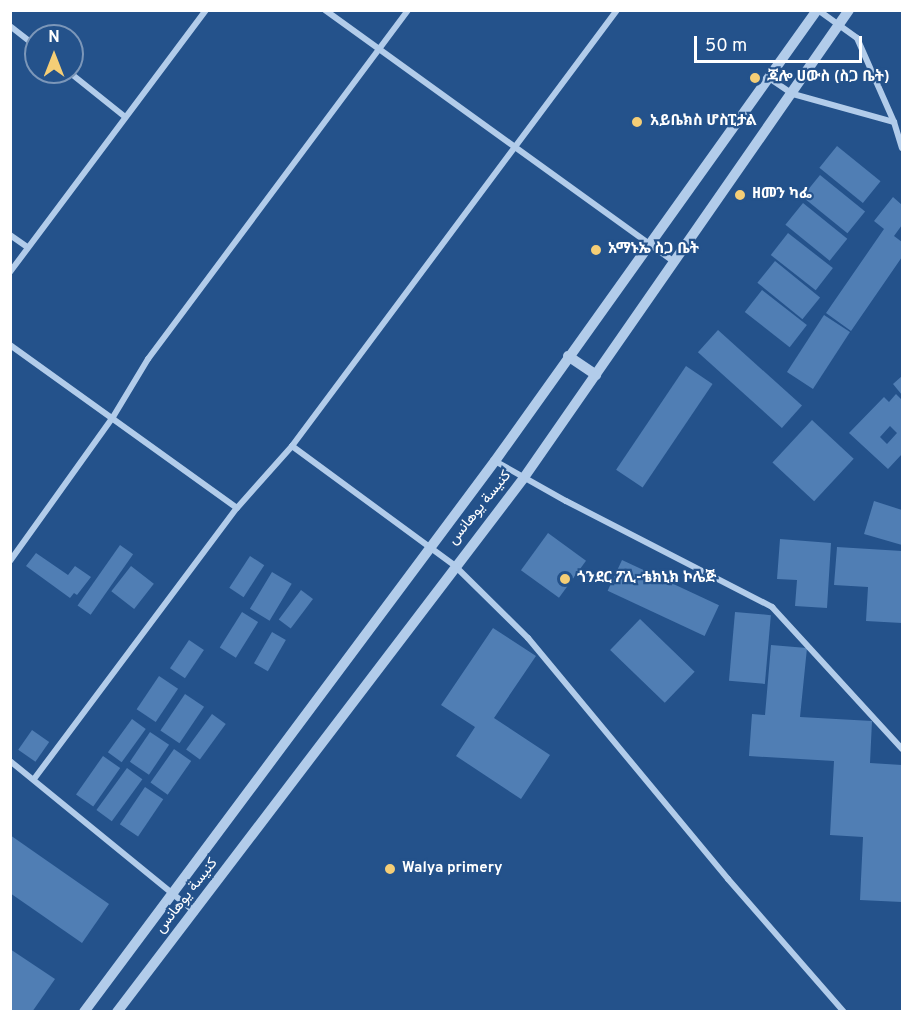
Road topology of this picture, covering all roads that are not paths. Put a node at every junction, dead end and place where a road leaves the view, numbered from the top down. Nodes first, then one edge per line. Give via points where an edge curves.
1 (206, 10) edge
2 (325, 10) edge
3 (408, 10) edge
4 (617, 10) edge
5 (818, 10) edge
6 (849, 10) edge
7 (841, 23) junction
8 (10, 26) edge
9 (24, 37) edge
10 (380, 49) junction
11 (769, 78) junction
12 (84, 84) edge
13 (793, 94) junction
14 (124, 116) junction
15 (894, 122) junction
16 (903, 127) edge
17 (903, 148) edge
18 (515, 149) junction
19 (10, 235) edge
20 (651, 245) junction
21 (27, 247) junction
22 (674, 262) junction
23 (10, 272) edge
24 (10, 345) edge
25 (568, 356) junction
26 (596, 375) junction
27 (113, 417) junction
28 (292, 446) junction
29 (495, 460) junction
30 (523, 479) junction
31 (237, 508) junction
32 (430, 548) junction
33 (10, 561) edge
34 (454, 565) junction
35 (903, 748) edge
36 (10, 761) edge
37 (34, 779) junction
38 (171, 896) junction
39 (195, 912) junction
40 (84, 1011) edge
41 (117, 1011) edge
42 (844, 1011) edge

1 - 14 street
2 - 10 street
3 - 10 street
4 - 18 street
5 - 7 street
5 - 11 street
6 - 7 street, كنيسة يوهانس
7 - 13 street, كنيسة يوهانس
7 - 15 street via 857,38
8 - 9 street
10 - 18 street
10 - 27 street via 148,359
11 - 13 street
11 - 20 street
12 - 14 street
13 - 15 street
13 - 22 street, كنيسة يوهانس
14 - 21 street
15 - 16 street
15 - 17 street
18 - 20 street
18 - 28 street
19 - 21 street
20 - 22 street
20 - 25 street
21 - 23 street
22 - 26 street, كنيسة يوهانس
24 - 27 street
25 - 26 street
25 - 29 street
26 - 30 street, كنيسة يوهانس
27 - 31 street
27 - 33 street
28 - 31 street
28 - 32 street
29 - 30 street
29 - 32 street
30 - 34 street, كنيسة يوهانس
30 - 35 street via 771,607
31 - 37 street
32 - 34 street
32 - 38 street
34 - 39 street, كنيسة يوهانس
34 - 42 street via 528,638 728,879
36 - 37 street
37 - 38 street
38 - 39 street
38 - 40 street
39 - 41 street, كنيسة يوهانس

